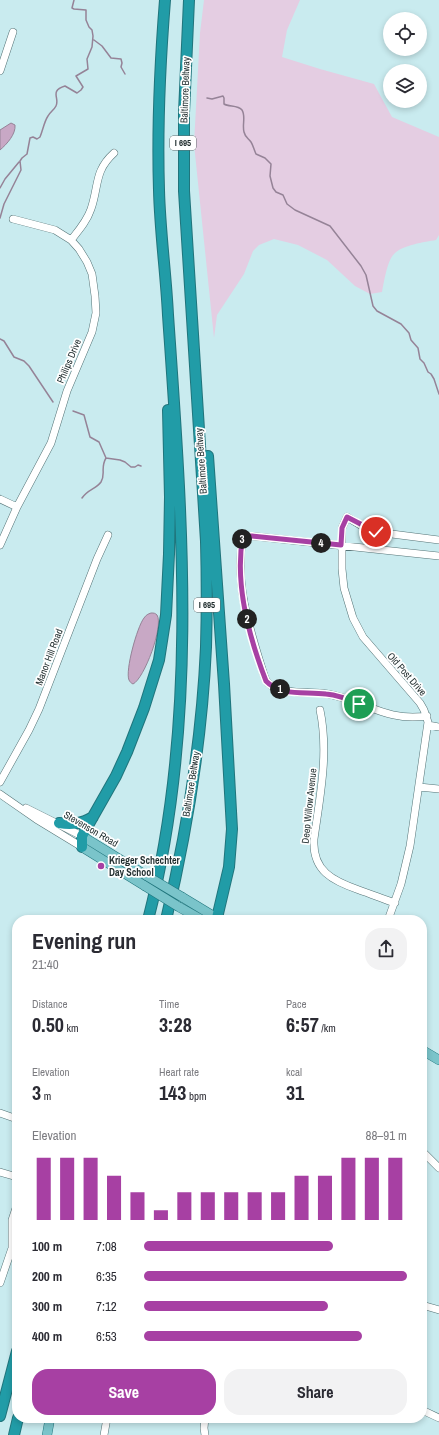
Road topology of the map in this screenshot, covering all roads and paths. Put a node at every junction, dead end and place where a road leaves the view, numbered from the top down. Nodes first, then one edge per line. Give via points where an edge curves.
1 (165, 0) edge
2 (189, 0) edge
3 (13, 32) dead end
4 (0, 71) edge
5 (114, 153) dead end
6 (13, 219) dead end
7 (71, 240) junction
8 (190, 287) junction
9 (168, 314) junction
10 (0, 499) edge
11 (17, 507) junction
12 (108, 535) dead end
13 (439, 540) edge
14 (0, 545) edge
15 (341, 545) junction
16 (439, 556) edge
17 (320, 710) dead end
18 (426, 716) junction
19 (428, 726) junction
20 (439, 727) edge
21 (0, 782) edge
22 (419, 787) junction
23 (439, 789) edge
24 (0, 794) edge
25 (10, 800) junction
26 (93, 817) junction
27 (59, 823) junction
28 (82, 836) junction
29 (82, 847) junction
30 (395, 903) junction
31 (149, 915) edge
32 (167, 915) edge
33 (193, 915) edge
34 (211, 915) edge
35 (219, 915) edge
36 (390, 915) edge
37 (427, 1053) edge
38 (439, 1060) edge
39 (0, 1113) edge
40 (12, 1117) edge
41 (427, 1156) edge
42 (439, 1168) edge
43 (0, 1172) edge
44 (12, 1176) edge
45 (12, 1220) edge
46 (12, 1248) edge
47 (12, 1248) edge
48 (2, 1274) edge
49 (0, 1283) edge
50 (427, 1306) edge
51 (439, 1310) edge
52 (12, 1370) edge
53 (427, 1412) edge
54 (0, 1416) edge
55 (439, 1418) edge
56 (17, 1423) edge
57 (49, 1423) edge
58 (106, 1423) edge
59 (204, 1423) edge
60 (14, 1435) edge
61 (47, 1435) edge
62 (104, 1435) edge
63 (205, 1435) edge

1 - 9 highway, Baltimore Beltway / I 695 via 160,68 159,191
2 - 8 highway, Baltimore Beltway / I 695 via 183,157
3 - 4 street
5 - 7 street via 106,160 98,177 87,220
6 - 7 street, Philips Drive via 55,230
7 - 11 street, Philips Drive via 79,249 92,274 96,304 95,322 67,391 51,443
8 - 32 highway, Baltimore Beltway / I 695 via 206,541 206,648 193,780
8 - 35 highway via 194,299 210,486 232,829 229,867
9 - 26 highway via 170,530 164,633 159,660 136,730 116,776
9 - 31 highway, Baltimore Beltway / I 695 via 182,540 183,654 174,778
10 - 11 street
11 - 14 street, Philips Drive
12 - 21 street, Manor Hill Road via 39,710
13 - 15 street, Old Post Drive via 376,532 347,517 342,528
15 - 16 street
15 - 18 street, Old Post Drive via 344,588 357,628 370,647 420,703
15 - 18 street via 243,536 240,555 243,601 266,681 284,690 328,694 393,716
17 - 30 street, Deep Willow Avenue via 324,751 313,847 317,861 326,873 338,882
18 - 19 street, Old Post Drive
19 - 20 street
19 - 22 street, Old Post Drive
22 - 23 street
22 - 30 street, Old Post Drive via 410,846
24 - 25 street, Stevenson Road
25 - 27 street, Stevenson Road
25 - 29 street, Stevenson Road
26 - 27 highway via 80,824
26 - 28 highway
27 - 28 street, Stevenson Road
28 - 29 highway
28 - 34 main road, Stevenson Road, bridge
29 - 33 main road, Stevenson Road, bridge
30 - 36 street, Old Post Drive
37 - 38 main road
39 - 40 street
41 - 42 street
43 - 44 street
45 - 46 street
47 - 48 street
48 - 49 street
50 - 51 street
52 - 54 highway
53 - 55 street
56 - 60 highway
57 - 61 main road
58 - 62 street
59 - 63 street

